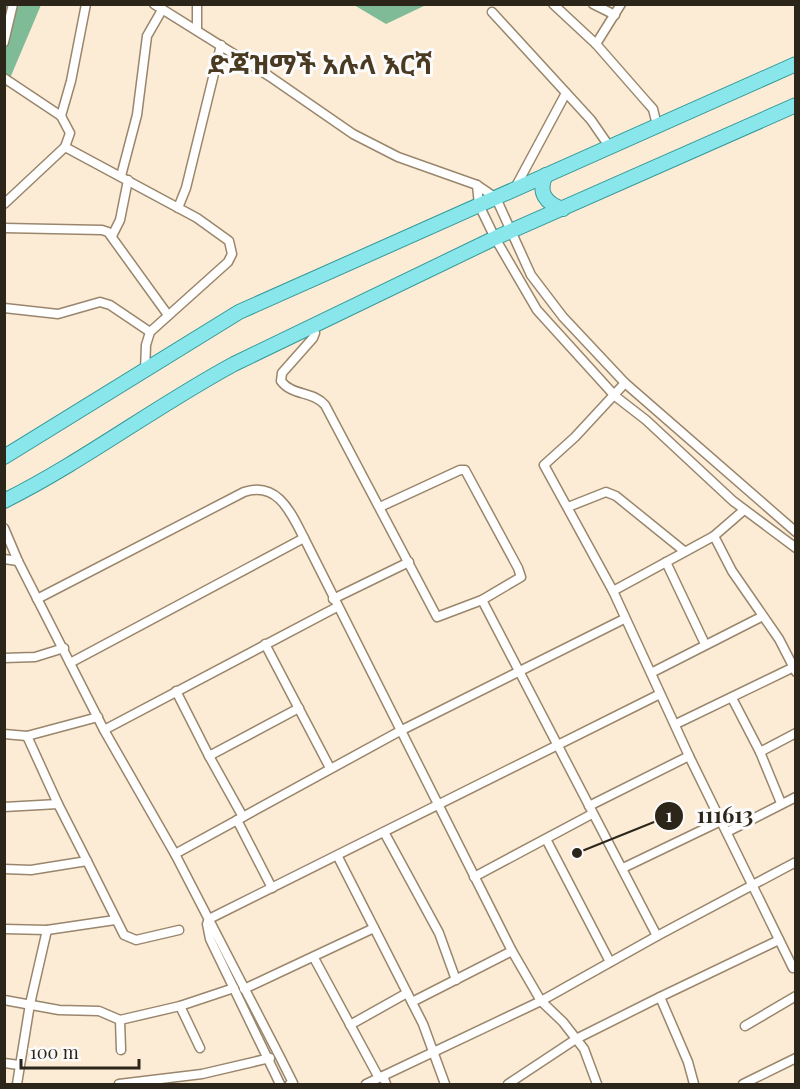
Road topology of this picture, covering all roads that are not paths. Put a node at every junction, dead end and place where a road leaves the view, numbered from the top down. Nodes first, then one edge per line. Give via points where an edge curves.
1 (13, 4) edge
2 (86, 4) edge
3 (154, 4) edge
4 (197, 4) edge
5 (553, 4) edge
6 (593, 4) edge
7 (621, 4) edge
8 (162, 10) junction
9 (492, 12) dead end
10 (615, 15) junction
11 (198, 30) junction
12 (4, 42) edge
13 (596, 44) junction
14 (220, 45) junction
15 (795, 64) edge
16 (4, 78) edge
17 (566, 93) junction
18 (795, 105) edge
19 (61, 116) junction
20 (657, 125) junction
21 (609, 146) junction
22 (65, 147) junction
23 (546, 175) junction
24 (124, 178) junction
25 (477, 185) junction
26 (515, 188) junction
27 (496, 198) junction
28 (4, 204) edge
29 (480, 205) junction
30 (178, 208) junction
31 (563, 209) junction
32 (4, 228) edge
33 (511, 231) junction
34 (112, 236) junction
35 (495, 238) junction
36 (4, 308) edge
37 (168, 315) junction
38 (312, 326) junction
39 (150, 332) junction
40 (145, 371) junction
41 (625, 383) junction
42 (615, 396) junction
43 (4, 457) edge
44 (4, 501) edge
45 (380, 507) junction
46 (567, 507) junction
47 (744, 510) junction
48 (4, 528) edge
49 (795, 532) edge
50 (714, 536) junction
51 (304, 537) junction
52 (795, 548) edge
53 (684, 551) junction
54 (4, 558) edge
55 (18, 561) junction
56 (409, 562) junction
57 (666, 562) junction
58 (613, 591) junction
59 (37, 599) junction
60 (482, 600) junction
61 (335, 603) junction
62 (761, 617) junction
63 (624, 619) junction
64 (265, 644) junction
65 (705, 644) junction
66 (64, 648) junction
67 (4, 658) edge
68 (70, 663) junction
69 (795, 668) edge
70 (518, 671) junction
71 (651, 673) junction
72 (176, 692) junction
73 (660, 694) junction
74 (732, 698) junction
75 (299, 708) junction
76 (98, 717) junction
77 (676, 724) junction
78 (104, 730) junction
79 (400, 731) junction
80 (4, 734) edge
81 (795, 734) edge
82 (27, 736) junction
83 (558, 746) junction
84 (760, 752) junction
85 (209, 756) junction
86 (689, 756) junction
87 (330, 768) junction
88 (795, 797) edge
89 (781, 803) junction
90 (58, 804) junction
91 (437, 806) junction
92 (4, 807) edge
93 (590, 810) junction
94 (240, 818) junction
95 (721, 820) junction
96 (384, 832) junction
97 (728, 832) junction
98 (546, 839) junction
99 (175, 854) junction
100 (338, 857) junction
101 (87, 861) junction
102 (795, 862) edge
103 (623, 868) junction
104 (4, 869) edge
105 (474, 877) junction
106 (754, 882) junction
107 (272, 888) junction
108 (209, 919) junction
109 (115, 920) junction
110 (374, 928) junction
111 (4, 929) edge
112 (47, 930) junction
113 (179, 930) dead end
114 (657, 936) junction
115 (779, 940) junction
116 (512, 951) junction
117 (314, 958) junction
118 (610, 962) junction
119 (795, 969) edge
120 (456, 980) junction
121 (234, 988) junction
122 (244, 989) junction
123 (407, 993) junction
124 (795, 996) edge
125 (660, 997) junction
126 (4, 1000) edge
127 (541, 1001) junction
128 (412, 1002) junction
129 (30, 1004) junction
130 (180, 1006) junction
131 (120, 1020) junction
132 (350, 1025) junction
133 (745, 1026) dead end
134 (576, 1038) junction
135 (200, 1047) dead end
136 (121, 1050) dead end
137 (435, 1054) junction
138 (270, 1058) junction
139 (795, 1061) edge
140 (4, 1063) edge
141 (19, 1065) junction
142 (383, 1080) edge
143 (17, 1084) edge
144 (119, 1084) edge
145 (280, 1084) edge
146 (292, 1084) edge
147 (366, 1084) edge
148 (445, 1084) edge
149 (508, 1084) edge
150 (597, 1084) edge
151 (694, 1084) edge
152 (743, 1084) edge

1 - 12 street
2 - 19 street
3 - 8 street
4 - 11 street
5 - 13 street
6 - 10 street
7 - 10 street
8 - 11 street
8 - 24 street via 147,36
9 - 17 street
10 - 13 street
11 - 14 street
13 - 20 street via 653,109
14 - 25 street via 353,134 398,157
14 - 30 street
15 - 20 main road
16 - 19 street
17 - 21 street
17 - 26 street
18 - 31 main road
19 - 22 street via 70,133
20 - 21 main road
21 - 23 main road
22 - 24 street
22 - 28 street
23 - 26 main road
23 - 31 main road via 541,187 544,198
24 - 30 street
24 - 34 street via 120,220
25 - 27 street
25 - 29 street
26 - 27 main road
27 - 29 main road
27 - 33 street
29 - 35 street
29 - 40 main road via 239,312
30 - 37 street via 229,241 232,254 221,269
31 - 33 main road
32 - 34 street via 102,230
33 - 35 main road
33 - 41 street via 537,283
34 - 37 street
35 - 38 main road
35 - 42 street via 537,310
36 - 39 street via 58,314 100,302
37 - 39 street
38 - 44 main road via 195,385
38 - 45 street via 313,338 282,373 281,381 294,391 319,398
39 - 40 street
40 - 43 main road
41 - 42 street
41 - 49 street
42 - 46 street via 544,465
42 - 47 street
45 - 56 street
45 - 60 street via 460,470 467,471 521,573 518,580
46 - 53 street via 606,492
46 - 58 street
47 - 50 street
47 - 52 street
48 - 55 street
50 - 53 street
50 - 62 street
51 - 59 street via 280,498 253,489
51 - 61 street
51 - 68 street
53 - 57 street
54 - 55 street
55 - 59 street
56 - 60 street via 437,617
56 - 61 street
57 - 58 street
57 - 65 street
58 - 63 street
59 - 66 street
60 - 70 street
61 - 64 street
61 - 79 street
62 - 65 street
62 - 69 street
63 - 70 street
63 - 71 street
64 - 72 street
64 - 75 street
65 - 71 street
66 - 67 street via 35,657
66 - 68 street
68 - 76 street
69 - 74 street
70 - 79 street
70 - 83 street
71 - 73 street
72 - 78 street
72 - 85 street
73 - 77 street
73 - 83 street
74 - 77 street
74 - 84 street
75 - 85 street
75 - 87 street
76 - 78 street
76 - 82 street
77 - 86 street
78 - 99 street
79 - 87 street
79 - 91 street
80 - 82 street
81 - 84 street
82 - 90 street
83 - 91 street
83 - 93 street
84 - 89 street
85 - 94 street
86 - 93 street
86 - 95 street
87 - 94 street
88 - 89 street
89 - 97 street
90 - 92 street
90 - 101 street
91 - 96 street
91 - 105 street
93 - 98 street
93 - 103 street
94 - 99 street
94 - 107 street
95 - 97 street
95 - 103 street
96 - 100 street
96 - 120 street via 430,915
97 - 106 street
98 - 105 street
98 - 118 street
99 - 108 street
100 - 107 street
100 - 110 street
101 - 104 street via 31,870
101 - 109 street
102 - 106 street
103 - 114 street
105 - 116 street
106 - 114 street
106 - 115 street
107 - 108 street
108 - 121 street via 210,939
108 - 122 street
109 - 112 street
109 - 113 street via 124,935 136,940
110 - 117 street
110 - 123 street
111 - 112 street
112 - 129 street
114 - 118 street
115 - 119 street
115 - 125 street
116 - 120 street
116 - 127 street
117 - 122 street
117 - 132 street
118 - 127 street
120 - 128 street
121 - 130 street
121 - 138 street
122 - 146 street
123 - 128 street
123 - 132 street
124 - 133 street
125 - 134 street
125 - 151 street
126 - 129 street
127 - 134 street
127 - 137 street
128 - 137 street
129 - 131 street via 58,1010 99,1011
129 - 141 street
130 - 131 street
130 - 135 street
131 - 136 street
132 - 142 street
134 - 149 street
134 - 150 street
137 - 142 street
137 - 148 street
138 - 144 street via 202,1074
138 - 145 street
139 - 152 street
140 - 141 street
141 - 143 street
142 - 147 street

